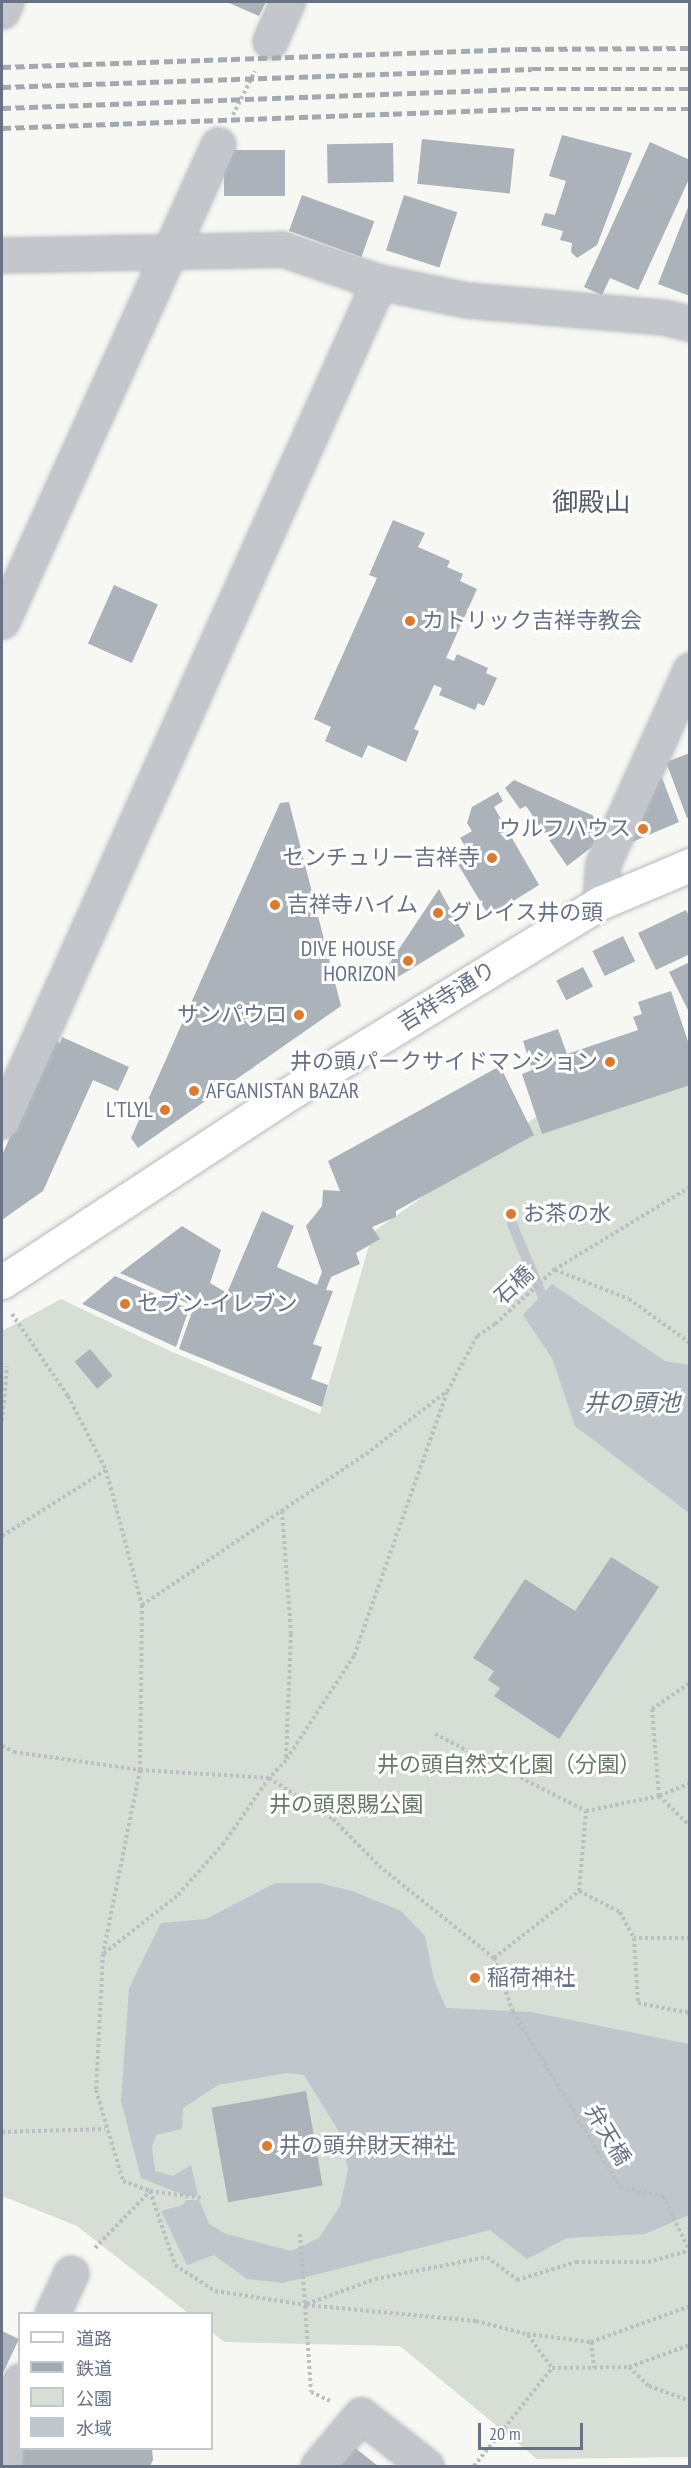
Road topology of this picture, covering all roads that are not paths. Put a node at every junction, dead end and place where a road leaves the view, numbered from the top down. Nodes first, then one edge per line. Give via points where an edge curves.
1 (6, 2) edge
2 (287, 2) edge
3 (2, 11) edge
4 (270, 41) road end
5 (218, 145) road end
6 (169, 251) junction
7 (2, 255) edge
8 (379, 282) junction
9 (690, 323) edge
10 (2, 621) edge
11 (690, 669) edge
12 (690, 865) edge
13 (600, 903) junction
14 (2, 1121) edge
15 (4, 1293) edge
16 (71, 2273) road end
17 (52, 2312) edge
18 (18, 2385) edge
19 (5, 2466) edge
20 (318, 2466) edge
21 (426, 2466) edge

1 - 3 street
2 - 4 street
5 - 6 street
6 - 7 street
6 - 8 street via 282,249
6 - 10 street
8 - 9 street via 467,300 663,317
8 - 14 street
11 - 13 street via 603,864
12 - 13 main road, 吉祥寺通り
13 - 15 main road, 吉祥寺通り via 290,1093
16 - 17 street
18 - 19 street via 9,2402
20 - 21 street via 361,2415

